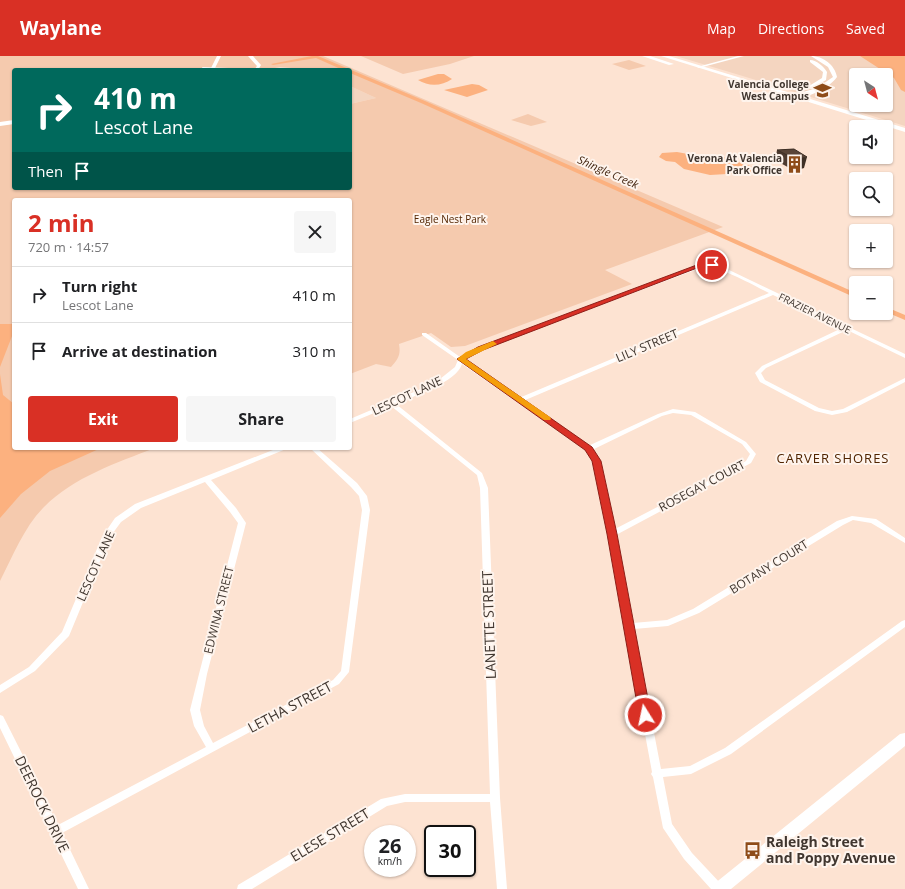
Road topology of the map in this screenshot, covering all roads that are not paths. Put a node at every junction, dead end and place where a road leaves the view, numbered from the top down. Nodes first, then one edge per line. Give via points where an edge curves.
1 (219, 56) edge
2 (250, 56) edge
3 (645, 56) edge
4 (664, 56) edge
5 (742, 56) edge
6 (806, 56) edge
7 (813, 56) edge
8 (699, 67) junction
9 (213, 68) edge
10 (258, 68) edge
11 (785, 96) junction
12 (795, 96) junction
13 (853, 120) edge
14 (12, 121) edge
15 (0, 123) edge
16 (905, 130) edge
17 (893, 133) edge
18 (905, 137) edge
19 (725, 270) joint
20 (774, 293) junction
21 (847, 328) junction
22 (424, 334) dead end
23 (905, 356) edge
24 (461, 359) junction
25 (905, 380) edge
26 (520, 400) junction
27 (393, 404) junction
28 (352, 420) edge
29 (588, 448) junction
30 (279, 450) edge
31 (314, 450) edge
32 (207, 480) junction
33 (612, 534) junction
34 (905, 541) edge
35 (905, 623) edge
36 (629, 626) junction
37 (0, 690) edge
38 (0, 719) edge
39 (905, 738) edge
40 (212, 749) junction
41 (656, 774) junction
42 (495, 798) junction
43 (55, 832) junction
44 (84, 889) edge
45 (242, 889) edge
46 (502, 889) edge
47 (719, 889) edge

1 - 9 street
2 - 10 street via 258,63
3 - 11 main road via 776,97
4 - 8 main road
5 - 8 street
6 - 11 street via 822,68 825,72 824,79 811,87
7 - 12 street via 830,66 836,76 831,83 822,88
8 - 11 main road
11 - 12 main road
11 - 13 main road
12 - 16 main road
14 - 15 street
17 - 18 main road
19 - 20 street, FRAZIER AVENUE
19 - 24 street, LESCOT LANE via 712,265 694,266 481,348
20 - 21 street, FRAZIER AVENUE
20 - 26 street, LILY STREET
21 - 23 street, FRAZIER AVENUE
21 - 25 street via 764,367 758,373 762,381 817,410 832,413 845,412
22 - 24 street
24 - 26 street
24 - 27 street, LESCOT LANE via 458,368 437,384
26 - 29 street
27 - 28 street, LESCOT LANE
27 - 42 street, LANETTE STREET via 480,474 484,488
29 - 33 street via 597,461
29 - 33 street, ROSEGAY COURT via 673,411 693,413 744,443 752,454 749,462
30 - 32 street, LESCOT LANE
31 - 40 street, LETHA STREET via 364,496 366,510 345,672 336,682
32 - 37 street, LESCOT LANE via 138,506 118,520 106,537 66,634 32,669
32 - 40 street, EDWINA STREET via 242,523 195,710 199,726
33 - 36 street
34 - 36 street, BOTANY COURT via 873,521 852,518 696,611 668,623
35 - 41 street via 728,751 691,770
36 - 41 street
38 - 43 street, DEEROCK DRIVE
39 - 47 street
40 - 43 street, LETHA STREET
41 - 47 street via 666,825 688,856
42 - 45 street, ELESE STREET via 405,798 385,802
42 - 46 street, LANETTE STREET
43 - 44 street, DEEROCK DRIVE

